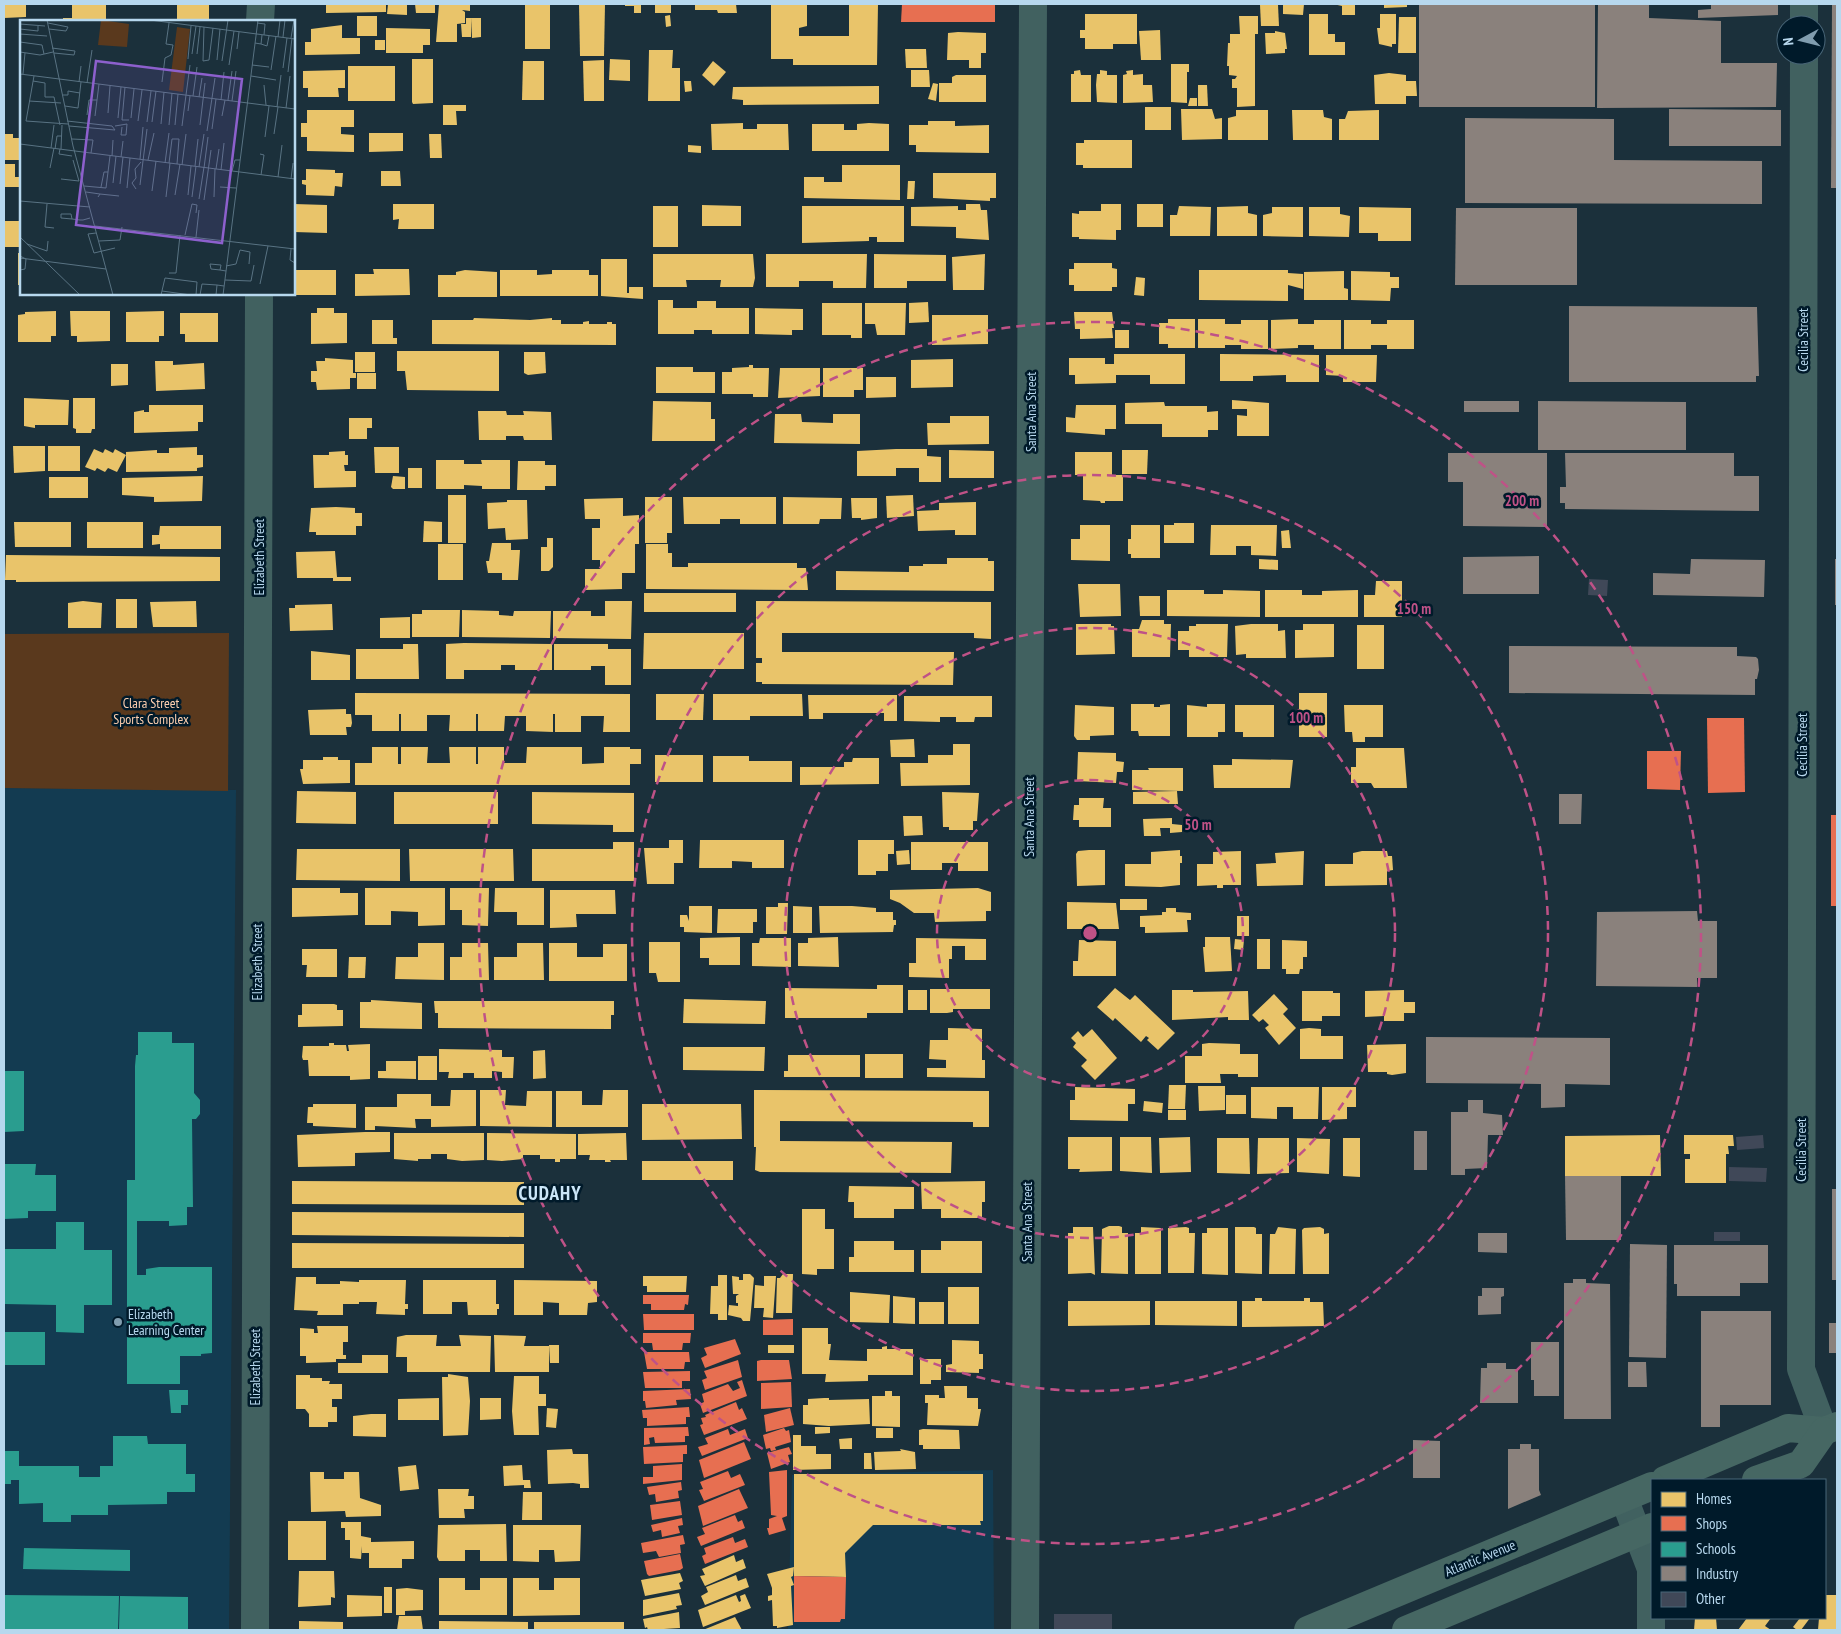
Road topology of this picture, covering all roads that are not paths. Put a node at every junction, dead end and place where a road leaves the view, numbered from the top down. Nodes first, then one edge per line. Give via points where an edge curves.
1 (260, 4) edge
2 (1033, 4) edge
3 (260, 20) edge
4 (1804, 65) edge
5 (259, 295) edge
6 (1831, 1428) edge
7 (1667, 1479) edge
8 (1759, 1479) edge
9 (1651, 1486) edge
10 (1624, 1498) junction
11 (1645, 1530) edge
12 (254, 1630) edge
13 (1025, 1630) edge
14 (1308, 1630) edge
15 (1406, 1630) edge
16 (1651, 1630) edge

1 - 3 street
2 - 13 street, Santa Ana Street
4 - 6 street, Cecilia Street via 1801,1369
5 - 12 street, Elizabeth Street
6 - 7 main road via 1788,1428
6 - 8 main road via 1802,1464
9 - 10 main road, Atlantic Avenue
10 - 11 street
10 - 14 main road, Atlantic Avenue
11 - 15 main road
11 - 16 street via 1651,1569

